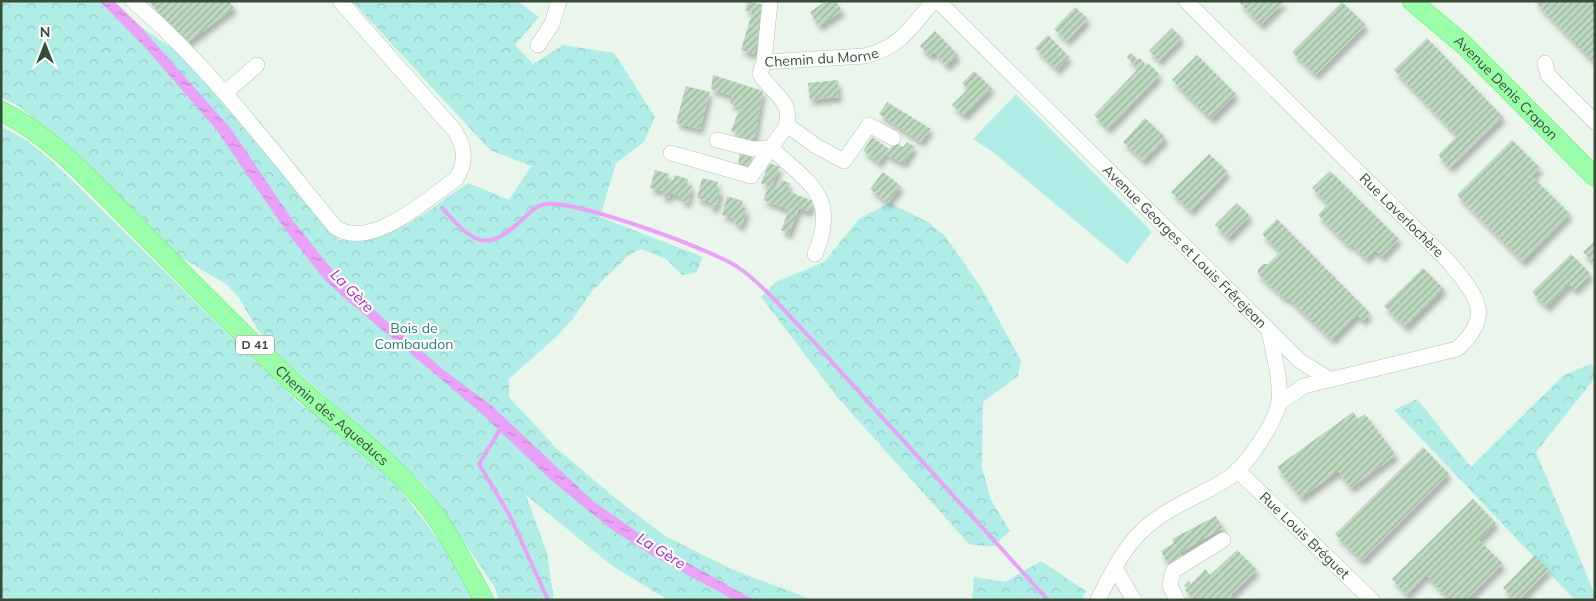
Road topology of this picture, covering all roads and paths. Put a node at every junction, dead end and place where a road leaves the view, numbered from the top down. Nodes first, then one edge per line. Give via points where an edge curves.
1 (133, 1) edge
2 (340, 1) edge
3 (559, 1) edge
4 (770, 1) edge
5 (933, 1) edge
6 (938, 1) edge
7 (1186, 1) edge
8 (1412, 1) edge
9 (1428, 1) edge
10 (1463, 44) junction
11 (538, 45) dead end
12 (764, 62) junction
13 (1545, 63) dead end
14 (257, 65) dead end
15 (225, 92) junction
16 (1, 111) edge
17 (1595, 122) edge
18 (787, 125) junction
19 (893, 138) dead end
20 (717, 140) dead end
21 (770, 148) junction
22 (671, 153) dead end
23 (1595, 177) edge
24 (815, 254) dead end
25 (1269, 330) junction
26 (1329, 380) junction
27 (1279, 403) junction
28 (1237, 470) junction
29 (1224, 540) dead end
30 (1115, 568) junction
31 (484, 600) edge
32 (1098, 600) edge
33 (1134, 600) edge
34 (1177, 600) edge
35 (1372, 600) edge

1 - 15 street
2 - 15 street via 455,131 464,152 462,170 456,179 390,225 368,233 344,233 335,227
3 - 11 street via 552,24
4 - 12 street
5 - 12 street, Chemin du Morne via 902,39 881,52 864,56
6 - 25 street, Avenue Georges et Louis Frêrejean
7 - 26 street, Rue Laverlochère via 1450,263 1474,294 1480,317 1472,336 1457,350
8 - 10 main road, Avenue Denis Crapon
9 - 10 main road
10 - 23 main road, Avenue Denis Crapon
12 - 18 street, Chemin du Morne via 760,74 788,109
13 - 17 street via 1548,75
14 - 15 street
16 - 31 main road, Chemin des Aqueducs / D 41 via 27,123 69,160 324,412 386,461 443,526
18 - 19 street via 844,161 869,125
18 - 21 street
20 - 21 street via 753,149
21 - 22 street via 751,176
21 - 24 street via 806,180 822,200 825,221
25 - 26 street via 1300,361
25 - 27 street, Avenue Georges et Louis Frêrejean
26 - 27 street, Rue Laverlochère via 1304,386
27 - 28 street, Avenue Georges et Louis Frêrejean via 1260,443
28 - 30 street, Avenue Georges et Louis Frêrejean via 1155,520 1136,538
28 - 35 street, Rue Louis Bréguet
29 - 34 street via 1174,571 1170,586
30 - 32 street, Avenue Georges et Louis Frêrejean
30 - 33 street

